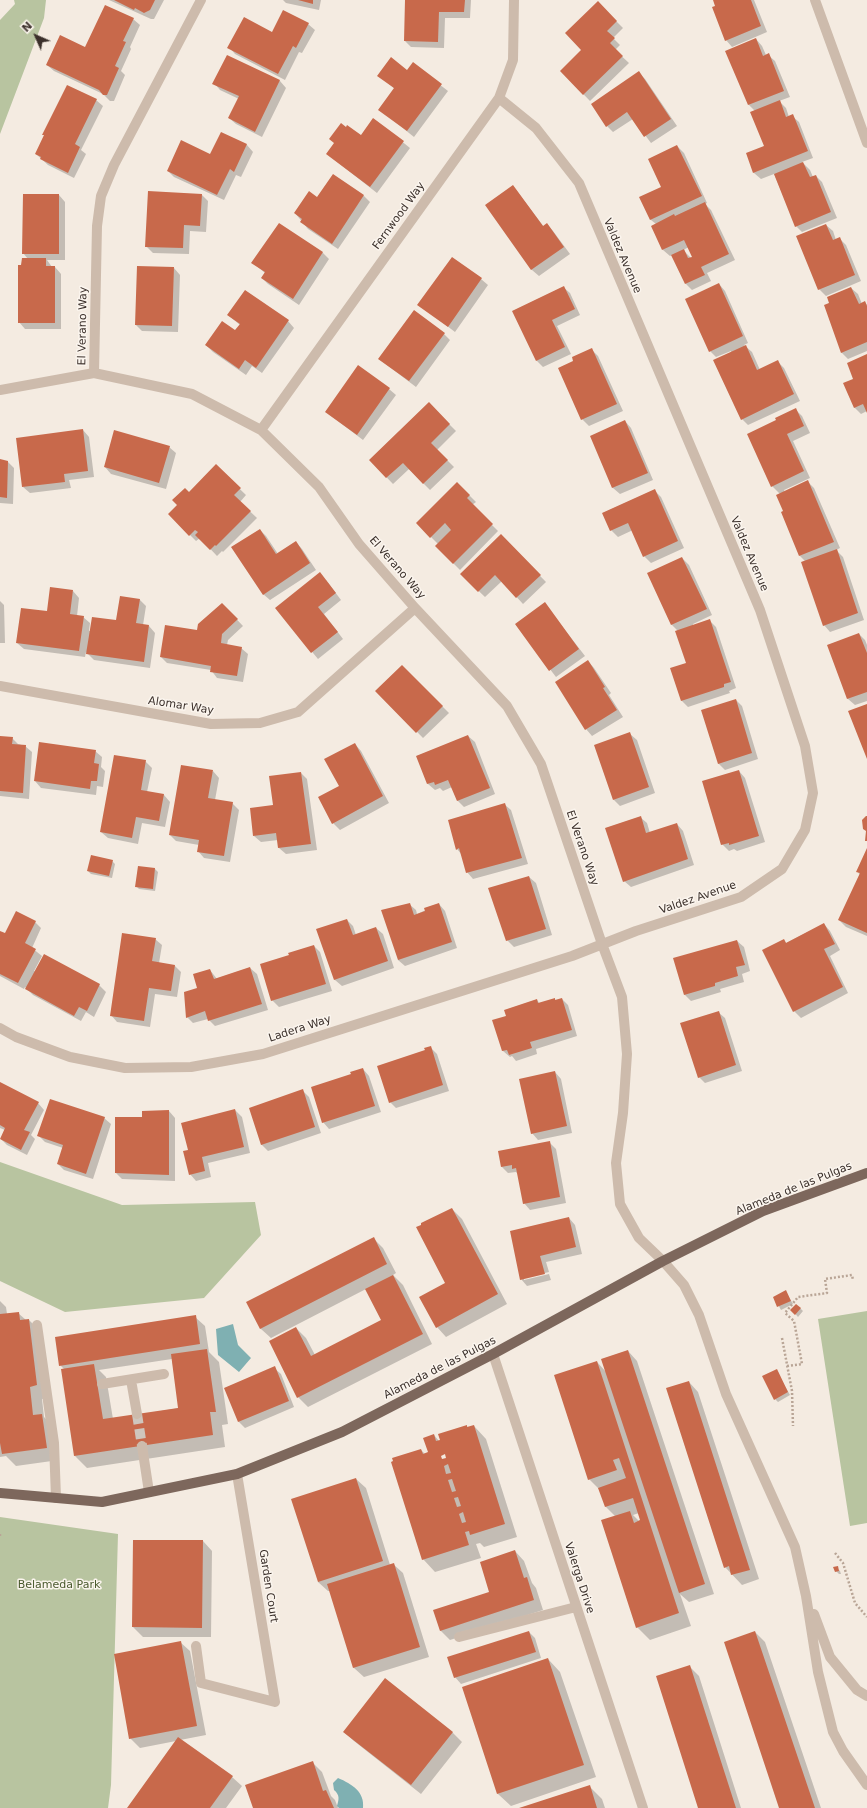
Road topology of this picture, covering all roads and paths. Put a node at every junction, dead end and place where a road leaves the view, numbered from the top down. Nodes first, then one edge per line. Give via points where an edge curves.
1 (201, 0) edge
2 (514, 0) edge
3 (815, 0) edge
4 (499, 98) junction
5 (867, 143) edge
6 (94, 373) junction
7 (0, 390) edge
8 (261, 430) junction
9 (415, 608) junction
10 (0, 686) edge
11 (602, 944) junction
12 (0, 1028) edge
13 (867, 1173) edge
14 (663, 1261) junction
15 (853, 1280) dead end
16 (37, 1325) dead end
17 (782, 1338) dead end
18 (493, 1354) junction
19 (787, 1366) junction
20 (164, 1374) dead end
21 (131, 1380) junction
22 (102, 1384) dead end
23 (137, 1414) tunnel mouth
24 (793, 1426) dead end
25 (142, 1446) tunnel mouth
26 (237, 1474) junction
27 (149, 1492) junction
28 (0, 1493) edge
29 (56, 1498) junction
30 (835, 1552) dead end
31 (806, 1596) junction
32 (576, 1607) junction
33 (867, 1617) edge
34 (459, 1637) dead end
35 (196, 1646) dead end
36 (867, 1696) edge
37 (867, 1785) edge
38 (643, 1808) edge

1 - 6 street, El Verano Way via 114,165 101,196 97,226
2 - 4 street, Fernwood Way via 513,60
3 - 5 street
4 - 8 street, Fernwood Way
4 - 11 street, Valdez Avenue via 536,128 579,184 760,610 805,746 813,793 805,830 782,869 741,897
6 - 7 street
6 - 8 street, El Verano Way via 192,394
8 - 9 street, El Verano Way via 319,487 359,544
9 - 10 street, Alomar Way via 298,712 260,723 211,724
9 - 11 street, El Verano Way via 507,706 541,764
11 - 12 street, Ladera Way via 572,956 263,1054 191,1067 124,1068 70,1057 16,1037
11 - 14 street, El Verano Way via 622,997 626,1046 623,1113 616,1163 620,1204 639,1238
13 - 14 main road, Alameda de las Pulgas via 763,1211
14 - 18 main road, Alameda de las Pulgas
14 - 31 street, El Verano Way via 689,1292 699,1315 730,1405 795,1546
15 - 19 path via 852,1275 825,1279 827,1293 798,1297 785,1313 794,1321 802,1364
16 - 29 street via 54,1443
17 - 19 path
18 - 26 main road, Alameda de las Pulgas via 342,1432
18 - 32 street, Valerga Drive
19 - 24 path via 792,1391
20 - 21 street
21 - 22 street
21 - 23 street
25 - 27 street
26 - 27 main road, Alameda de las Pulgas
26 - 35 street, Garden Court via 275,1702 201,1683
27 - 29 main road, Alameda de las Pulgas via 102,1502
28 - 29 main road, Alameda de las Pulgas
30 - 33 path via 843,1563 855,1603
31 - 36 street via 830,1657 857,1690
31 - 37 street via 816,1664 830,1723 843,1751
32 - 34 street
32 - 38 street, Valerga Drive

